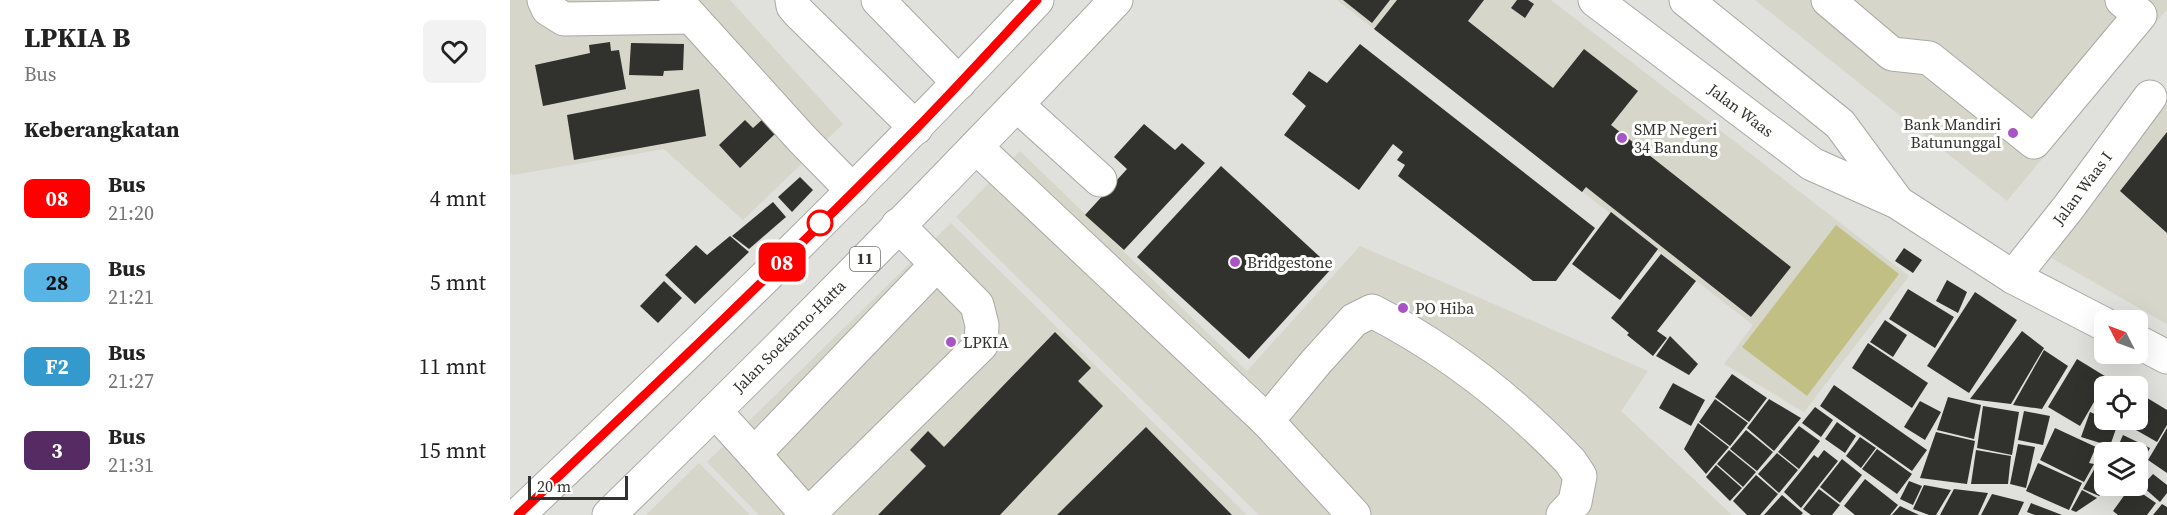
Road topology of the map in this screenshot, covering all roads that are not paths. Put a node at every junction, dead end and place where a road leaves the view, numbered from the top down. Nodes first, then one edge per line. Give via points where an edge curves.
1 (544, 0) edge
2 (792, 0) edge
3 (878, 0) edge
4 (1037, 0) edge
5 (1116, 0) edge
6 (1595, 0) edge
7 (1686, 0) edge
8 (1828, 0) edge
9 (2122, 0) edge
10 (683, 9) edge
11 (959, 83) junction
12 (2150, 97) dead end
13 (1017, 105) junction
14 (916, 128) junction
15 (976, 147) junction
16 (1100, 180) dead end
17 (853, 191) junction
18 (1898, 202) junction
19 (898, 225) junction
20 (936, 265) junction
21 (2013, 277) junction
22 (2094, 319) edge
23 (2148, 347) edge
24 (2167, 357) edge
25 (715, 411) junction
26 (1267, 421) junction
27 (754, 454) junction
28 (518, 515) edge
29 (609, 515) edge
30 (1354, 515) edge
31 (1563, 515) edge

1 - 10 main road via 549,9 564,19
2 - 14 main road via 799,13
3 - 11 main road
4 - 11 main road
5 - 13 main road, Jalan Soekarno-Hatta / 11
6 - 18 main road, Jalan Waas via 1812,164
7 - 18 main road, Jalan Waas via 1840,124
8 - 9 main road via 1892,54 1929,58 2034,142 2140,15
10 - 17 main road
11 - 14 main road
12 - 21 main road, Jalan Waas I
13 - 15 main road, Jalan Soekarno-Hatta / 11
13 - 16 main road
14 - 17 main road
15 - 19 main road, Jalan Soekarno-Hatta / 11
15 - 26 main road
17 - 28 main road
18 - 21 main road, Jalan Waas
19 - 20 main road
19 - 25 main road, Jalan Soekarno-Hatta / 11
20 - 27 main road
20 - 27 main road via 976,305 982,325 981,345 815,508 803,510
21 - 22 main road, Jalan Waas
23 - 24 main road
25 - 27 main road
25 - 29 main road, Jalan Soekarno-Hatta / 11
26 - 30 main road
26 - 31 main road via 1354,320 1372,311 1485,382 1570,461 1580,476 1575,502

